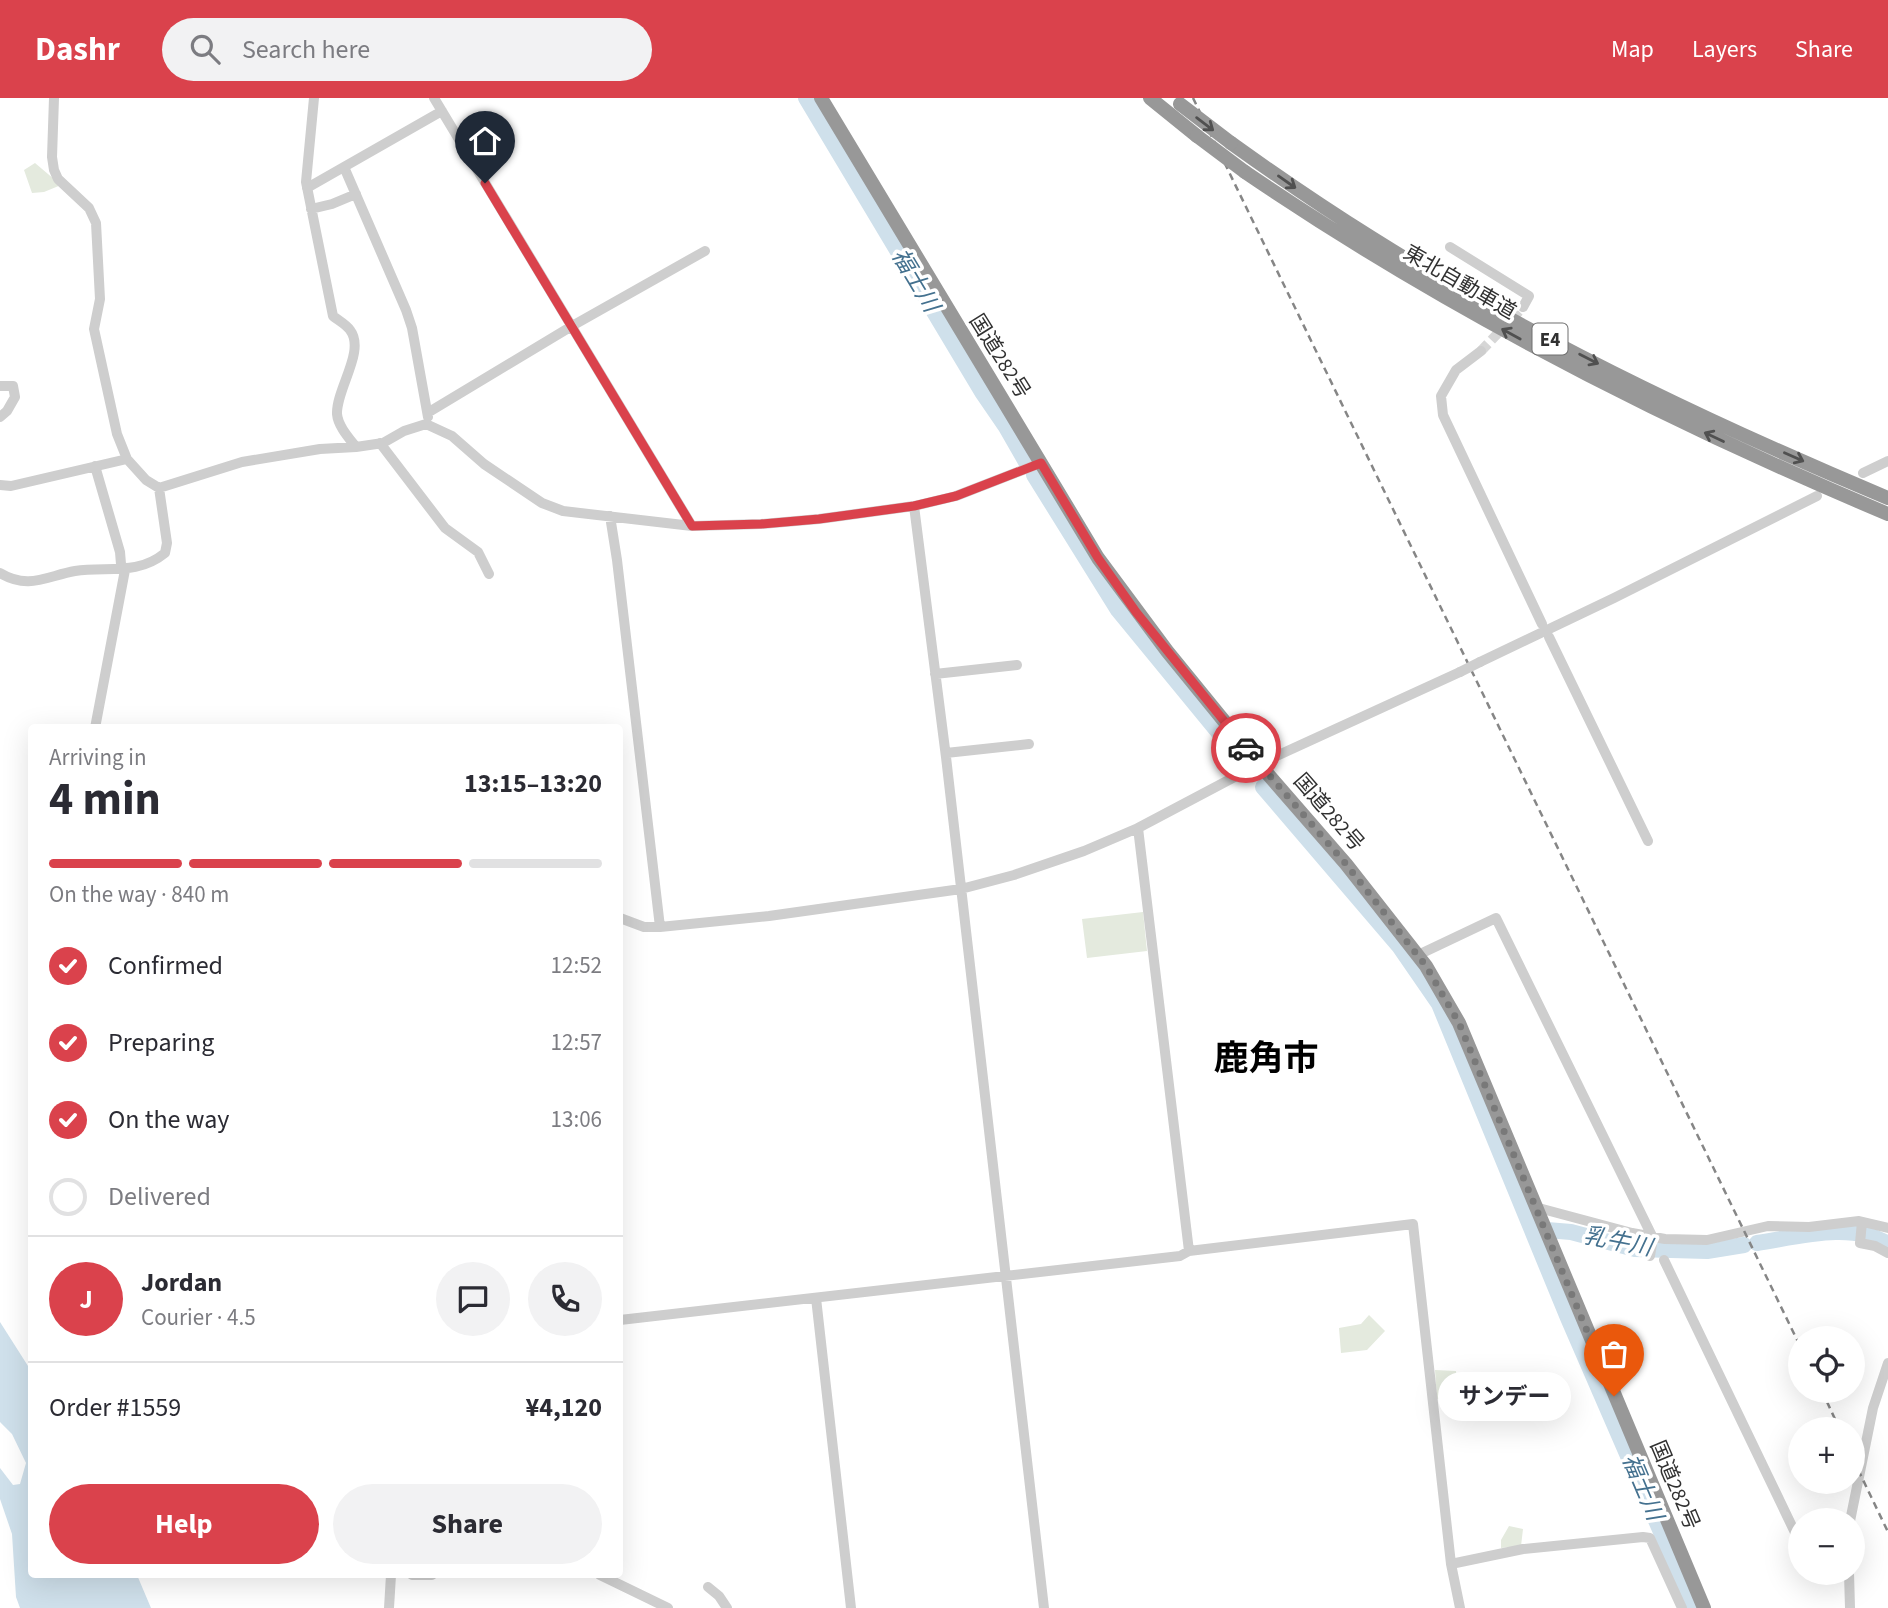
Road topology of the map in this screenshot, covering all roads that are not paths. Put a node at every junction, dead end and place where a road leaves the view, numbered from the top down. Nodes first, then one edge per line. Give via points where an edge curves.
1 (54, 98) edge
2 (314, 98) edge
3 (434, 98) edge
4 (821, 98) edge
5 (1150, 98) edge
6 (1176, 101) edge
7 (442, 111) junction
8 (344, 167) junction
9 (307, 188) junction
10 (356, 194) junction
11 (311, 209) junction
12 (1450, 247) dead end
13 (705, 251) dead end
14 (1523, 307) dead end
15 (572, 326) junction
16 (1481, 351) tunnel mouth
17 (0, 386) edge
18 (429, 412) junction
19 (0, 417) edge
20 (426, 424) junction
21 (380, 443) junction
22 (356, 447) junction
23 (127, 459) junction
24 (1888, 461) edge
25 (1041, 463) junction
26 (95, 466) junction
27 (1863, 473) dead end
28 (0, 485) edge
29 (159, 488) junction
30 (1817, 496) dead end
31 (1888, 498) edge
32 (914, 506) junction
33 (1888, 514) edge
34 (610, 516) junction
35 (692, 526) junction
36 (125, 570) junction
37 (0, 573) edge
38 (489, 574) dead end
39 (1542, 624) dead end
40 (1549, 637) dead end
41 (1017, 665) dead end
42 (935, 674) junction
43 (95, 724) edge
44 (1029, 744) dead end
45 (946, 753) junction
46 (1259, 764) junction
47 (1138, 828) junction
48 (1648, 841) dead end
49 (961, 889) junction
50 (623, 919) edge
51 (660, 928) junction
52 (1418, 955) junction
53 (1537, 1211) junction
54 (1862, 1222) junction
55 (1888, 1228) edge
56 (1653, 1240) junction
57 (1189, 1251) junction
58 (1888, 1253) edge
59 (1650, 1256) dead end
60 (1664, 1260) dead end
61 (1006, 1275) junction
62 (816, 1298) junction
63 (623, 1320) edge
64 (1888, 1363) edge
65 (1853, 1508) edge
66 (1788, 1518) edge
67 (1451, 1564) junction
68 (391, 1578) edge
69 (606, 1578) edge
70 (1849, 1585) edge
71 (708, 1587) dead end
72 (389, 1608) edge
73 (668, 1608) edge
74 (727, 1608) edge
75 (851, 1608) edge
76 (1044, 1608) edge
77 (1460, 1608) edge
78 (1682, 1608) edge
79 (1704, 1608) edge
80 (1850, 1608) edge

1 - 23 street via 54,170 89,208 96,223 100,299 94,329 117,434
2 - 9 street
3 - 7 street
4 - 25 highway, 国道282号
33 -> 5 highway, 東北自動車道 / E4, bridge via 1736,447 1549,355 1418,283 1245,172
6 -> 31 highway, 東北自動車道 / E4, bridge via 1314,201 1436,277 1555,342 1742,434
7 - 8 street
7 - 15 street
8 - 9 street
8 - 10 street
9 - 11 street
10 - 11 street
10 - 18 street via 407,310
11 - 22 street via 333,316 351,330 356,346 337,414
12 - 14 street via 1529,296
13 - 15 street
15 - 18 street
15 - 35 street
16 - 39 street via 1456,370 1441,396 1443,415
17 - 19 street via 13,386 15,397
18 - 20 street
20 - 21 street
20 - 34 street via 452,436 542,503 563,511
21 - 22 street
21 - 38 street via 445,528 478,552
22 - 29 street via 242,462
23 - 26 street
23 - 29 street
24 - 27 street
25 - 32 street via 956,496
25 - 46 highway, 国道282号 via 1136,612
26 - 28 street
26 - 36 street
29 - 36 street via 165,553
30 - 46 street, bridge via 1460,672
32 - 35 street via 819,519
32 - 42 street
34 - 35 street
34 - 51 street
36 - 37 street via 75,571 35,583
36 - 43 street
40 - 48 street
41 - 42 street
42 - 45 street
44 - 45 street
45 - 49 street
46 - 47 street
46 - 52 highway, 国道282号
47 - 49 street via 1014,875
47 - 57 street
49 - 51 street
49 - 61 street
50 - 51 street
52 - 53 highway, 国道282号 via 1459,1023
52 - 56 street via 1496,918
53 - 56 street
53 - 79 highway, 国道282号
54 - 55 street
54 - 56 street via 1768,1226 1707,1240
54 - 58 street via 1860,1243
56 - 59 street
57 - 61 street via 1180,1256
57 - 67 street via 1413,1224
60 - 66 street
61 - 62 street
61 - 76 street
62 - 63 street
62 - 75 street
64 - 65 street via 1873,1408
67 - 77 street
67 - 78 street via 1523,1549 1650,1538
68 - 72 street
69 - 73 street
70 - 80 street
71 - 74 street

